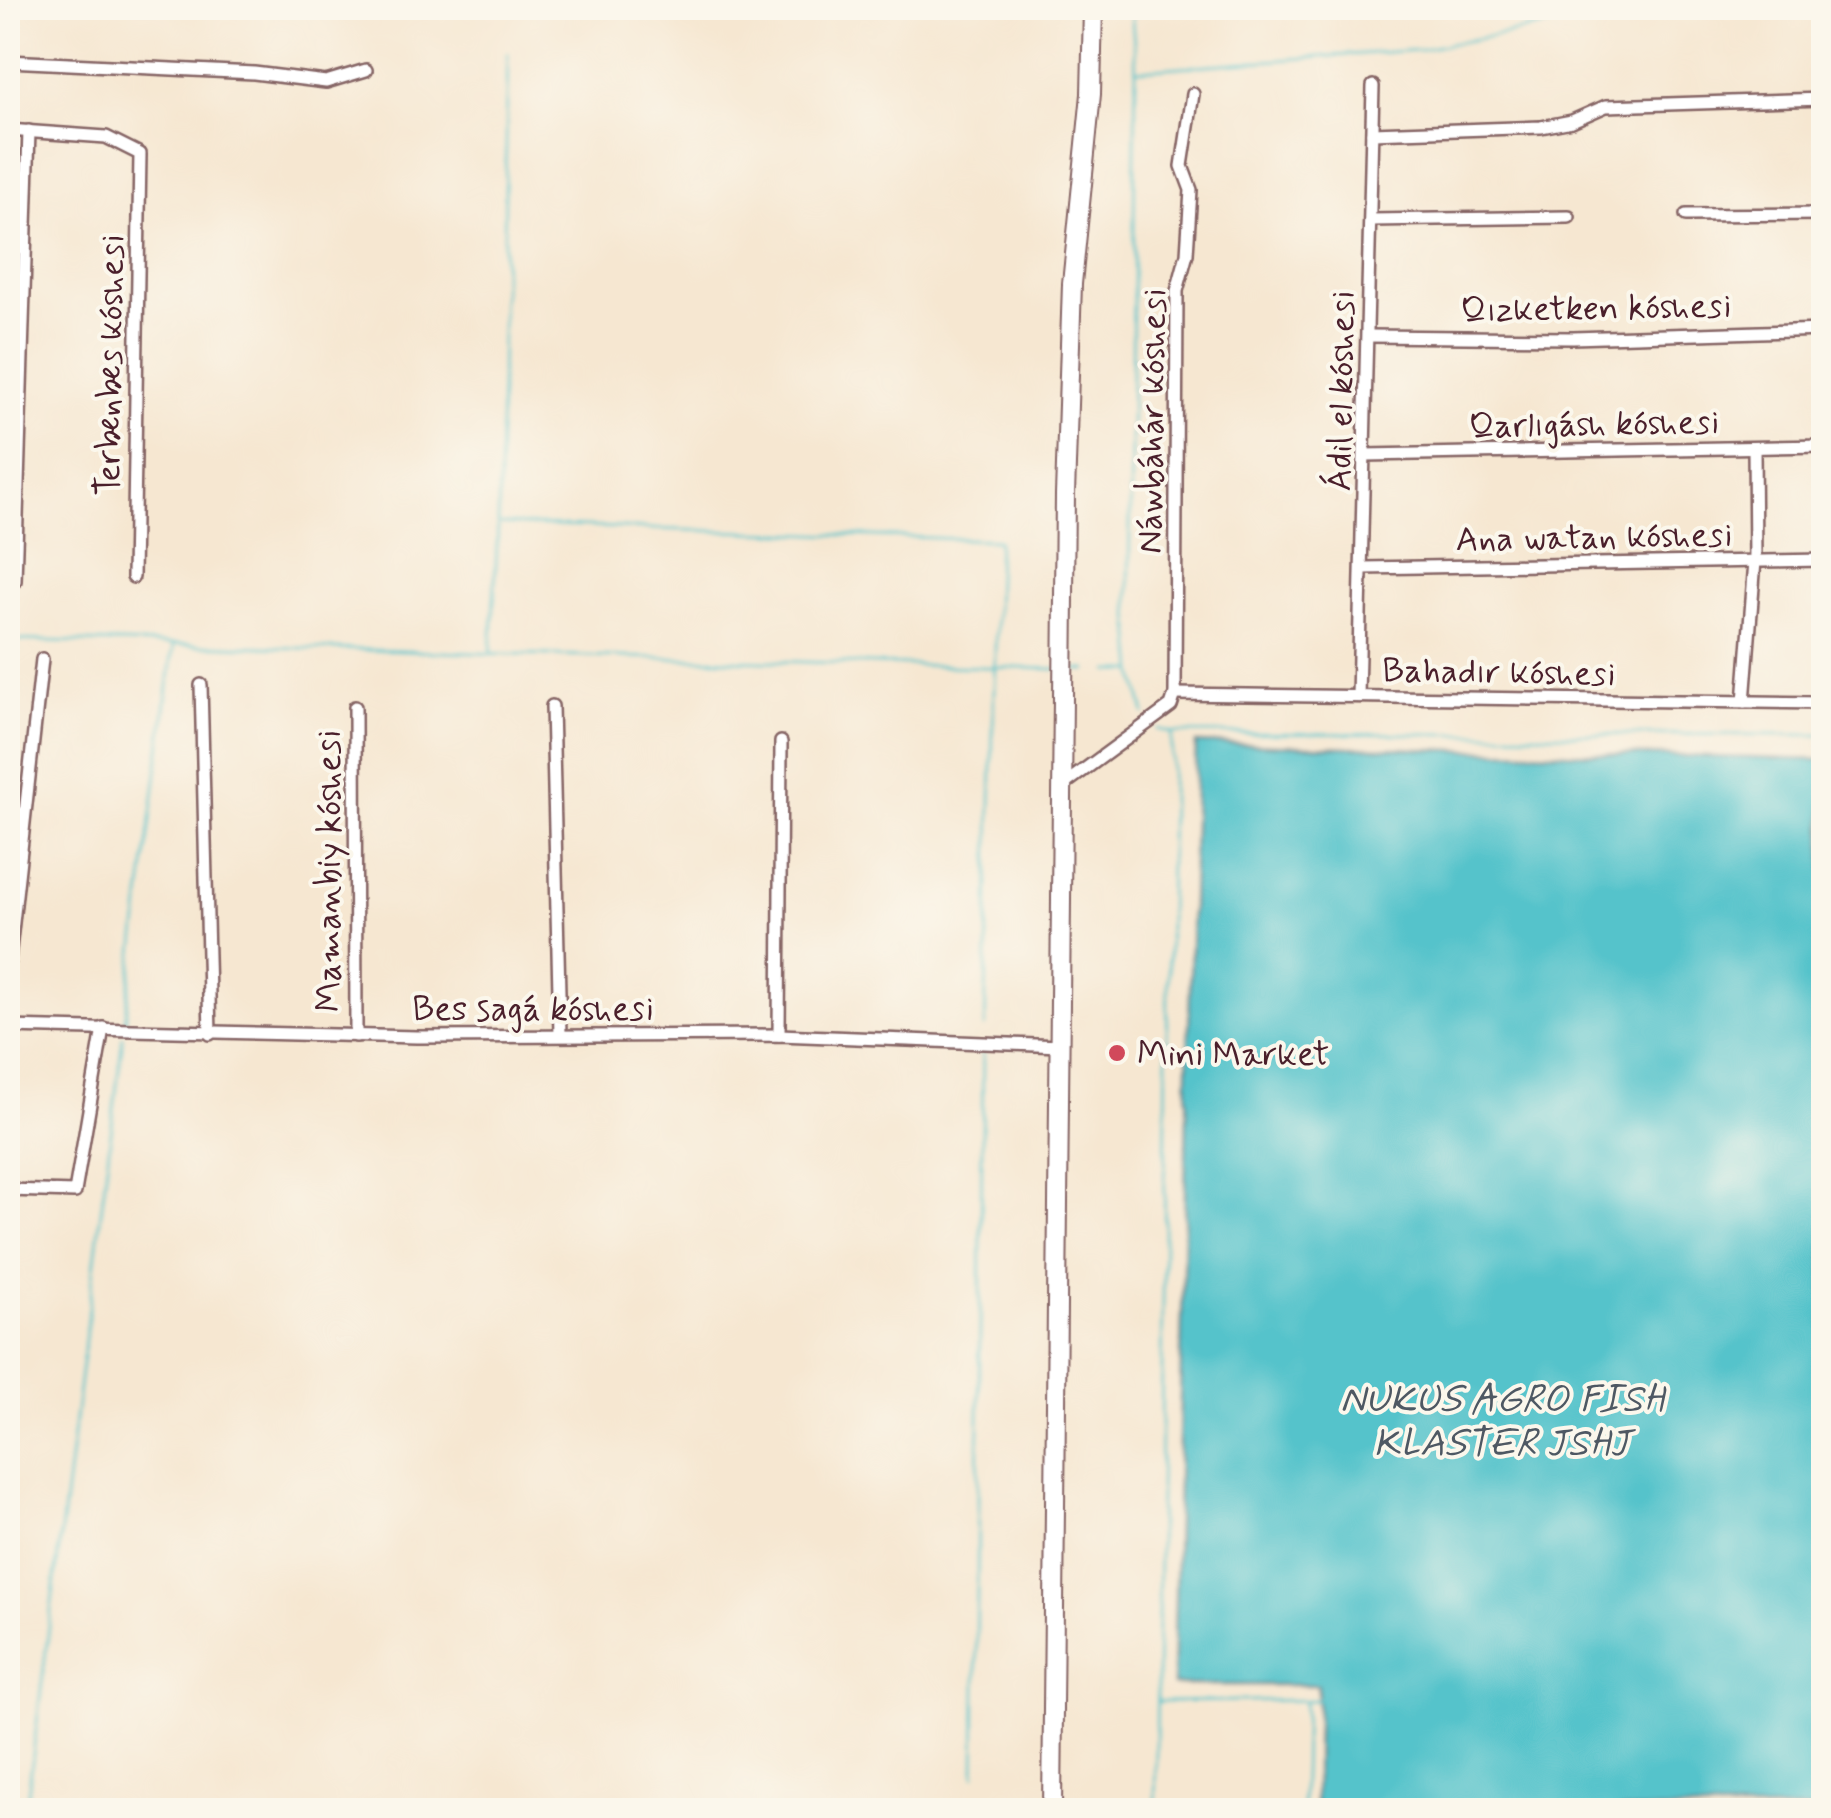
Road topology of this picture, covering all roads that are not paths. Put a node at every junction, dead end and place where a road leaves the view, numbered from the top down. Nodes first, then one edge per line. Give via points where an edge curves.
1 (1092, 8) edge
2 (8, 61) edge
3 (366, 70) dead end
4 (1373, 86) dead end
5 (1193, 94) dead end
6 (1824, 98) edge
7 (8, 130) edge
8 (29, 131) junction
9 (1372, 133) junction
10 (1824, 214) edge
11 (1686, 216) dead end
12 (1569, 217) dead end
13 (1371, 220) junction
14 (1824, 330) edge
15 (1369, 336) junction
16 (1824, 446) edge
17 (1754, 448) junction
18 (1365, 456) junction
19 (1824, 560) edge
20 (1754, 561) junction
21 (1364, 568) junction
22 (132, 576) dead end
23 (16, 581) dead end
24 (42, 659) dead end
25 (202, 685) dead end
26 (1175, 694) junction
27 (1358, 696) junction
28 (1744, 702) junction
29 (1824, 704) edge
30 (552, 706) dead end
31 (355, 707) dead end
32 (781, 742) dead end
33 (1062, 786) junction
34 (8, 968) edge
35 (8, 1028) edge
36 (103, 1028) junction
37 (210, 1034) junction
38 (560, 1034) junction
39 (779, 1034) junction
40 (356, 1036) junction
41 (1060, 1046) junction
42 (8, 1190) edge
43 (1052, 1810) edge

1 - 33 main road via 1091,94 1072,284
2 - 3 street via 326,82
4 - 9 street, Ádil el kóshesi
5 - 26 street, Náwbáhár kóshesi via 1182,166 1191,190 1187,254 1177,291
6 - 9 street via 1606,106 1541,127
7 - 8 street
8 - 22 street, Terbenbes kóshesi via 106,137 140,154
8 - 23 street
9 - 13 street, Ádil el kóshesi
10 - 11 street
12 - 13 street
13 - 15 street, Ádil el kóshesi
14 - 15 street, Qızketken kóshesi
15 - 18 street, Ádil el kóshesi
16 - 17 street, Qarlıǵash kóshesi
17 - 18 street, Qarlıǵash kóshesi
17 - 20 street
18 - 21 street, Ádil el kóshesi
19 - 20 street, Ana watan kóshesi
20 - 21 street, Ana watan kóshesi
20 - 28 street
21 - 27 street, Ádil el kóshesi
24 - 34 street
25 - 37 street
26 - 27 street, Bahadır kóshesi
26 - 33 street via 1171,706
27 - 28 street, Bahadır kóshesi
28 - 29 street, Bahadır kóshesi
30 - 38 street
31 - 40 street, Mamanbiy kóshesi
32 - 39 street
33 - 41 main road
35 - 36 street, Bes saǵa kóshesi
36 - 37 street, Bes saǵa kóshesi
36 - 42 street via 75,1192
37 - 40 street, Bes saǵa kóshesi
38 - 39 street, Bes saǵa kóshesi
38 - 40 street, Bes saǵa kóshesi
39 - 41 street, Bes saǵa kóshesi
41 - 43 main road

